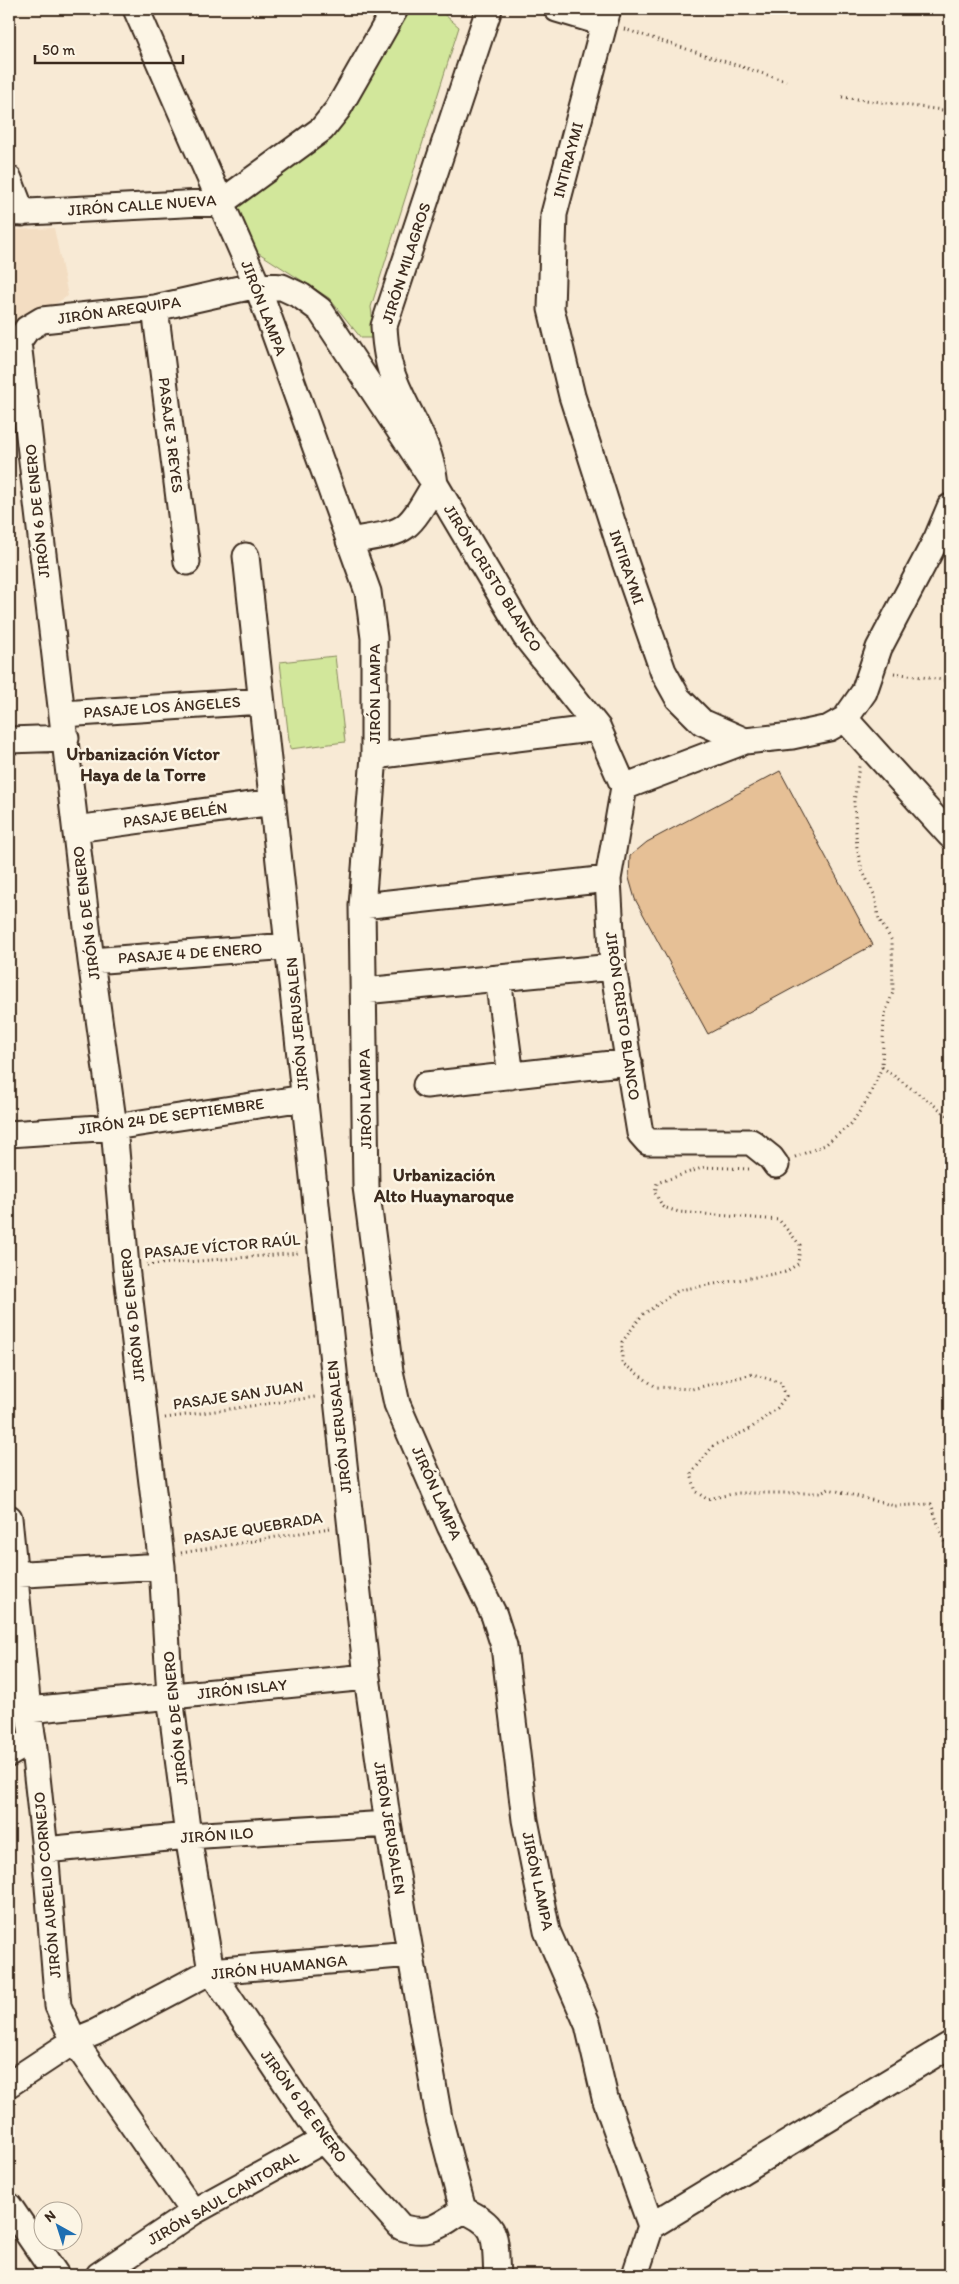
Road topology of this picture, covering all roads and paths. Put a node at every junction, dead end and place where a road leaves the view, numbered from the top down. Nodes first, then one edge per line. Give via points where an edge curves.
1 (136, 9) edge
2 (395, 9) edge
3 (449, 9) edge
4 (459, 9) edge
5 (489, 9) edge
6 (557, 9) edge
7 (606, 16) edge
8 (786, 81) dead end
9 (842, 97) dead end
10 (950, 111) edge
11 (9, 179) edge
12 (222, 202) junction
13 (15, 213) edge
14 (257, 285) junction
15 (155, 308) junction
16 (18, 342) joint
17 (434, 484) junction
18 (950, 507) edge
19 (348, 541) junction
20 (246, 556) dead end
21 (188, 562) dead end
22 (871, 670) junction
23 (950, 681) edge
24 (261, 701) junction
25 (63, 714) junction
26 (845, 719) junction
27 (598, 728) junction
28 (66, 738) junction
29 (9, 740) edge
30 (744, 741) junction
31 (374, 756) junction
32 (856, 760) dead end
33 (624, 787) junction
34 (274, 802) junction
35 (76, 829) junction
36 (950, 835) edge
37 (608, 879) junction
38 (362, 906) junction
39 (289, 946) junction
40 (91, 961) junction
41 (613, 967) junction
42 (498, 978) junction
43 (364, 991) junction
44 (629, 1062) junction
45 (882, 1067) junction
46 (511, 1076) junction
47 (426, 1086) dead end
48 (304, 1098) junction
49 (950, 1117) edge
50 (114, 1127) junction
51 (9, 1134) edge
52 (776, 1166) junction
53 (320, 1251) junction
54 (126, 1266) junction
55 (335, 1394) junction
56 (144, 1421) junction
57 (9, 1518) edge
58 (350, 1525) junction
59 (950, 1554) edge
60 (161, 1561) junction
61 (12, 1574) edge
62 (367, 1677) junction
63 (170, 1696) junction
64 (28, 1710) junction
65 (34, 1740) junction
66 (9, 1754) edge
67 (388, 1824) junction
68 (188, 1836) junction
69 (45, 1850) junction
70 (411, 1954) junction
71 (211, 1971) junction
72 (74, 2041) junction
73 (950, 2045) edge
74 (9, 2084) edge
75 (324, 2140) junction
76 (9, 2206) edge
77 (463, 2210) junction
78 (193, 2212) junction
79 (651, 2226) junction
80 (56, 2275) edge
81 (99, 2275) edge
82 (497, 2275) edge
83 (635, 2275) edge

1 - 12 street, JIRÓN LAMPA
2 - 12 street, JIRÓN CALLE NUEVA via 338,109 322,129
3 - 4 path via 452,12
5 - 17 street, JIRÓN MILAGROS via 384,326 385,348 394,378 428,450
6 - 7 street
7 - 8 path
7 - 30 street, INTIRAYMI via 554,214 551,309 572,396 663,671 678,698 702,722
9 - 10 path
11 - 13 street
12 - 13 street, JIRÓN CALLE NUEVA
12 - 14 street, JIRÓN LAMPA
14 - 15 street, JIRÓN AREQUIPA
14 - 17 street, JIRÓN CRISTO BLANCO via 282,287 320,310
14 - 19 street, JIRÓN LAMPA
15 - 16 street, JIRÓN AREQUIPA via 42,320 27,329
15 - 21 street, PASAJE 3 REYES
16 - 25 street, JIRÓN 6 DE ENERO
17 - 19 street via 414,519 397,533
17 - 27 street, JIRÓN CRISTO BLANCO via 525,636
18 - 22 street
19 - 31 street, JIRÓN LAMPA via 368,592 373,628
20 - 24 street, JIRÓN JERUSALEN
22 - 23 path
22 - 26 street via 864,692
24 - 25 street, PASAJE LOS ÁNGELES
24 - 34 street, JIRÓN JERUSALEN
25 - 28 street, JIRÓN 6 DE ENERO
26 - 30 street via 829,728
26 - 36 street
27 - 31 street
27 - 33 street, JIRÓN CRISTO BLANCO
28 - 29 street
28 - 35 street, JIRÓN 6 DE ENERO
30 - 33 street
31 - 38 street, JIRÓN LAMPA
32 - 45 path via 859,768 854,802 857,849 862,870 875,896 879,919 892,941 893,992 884,1016
33 - 37 street, JIRÓN CRISTO BLANCO
34 - 35 street, PASAJE BELÉN
34 - 39 street, JIRÓN JERUSALEN
35 - 40 street, JIRÓN 6 DE ENERO
37 - 38 street
37 - 41 street, JIRÓN CRISTO BLANCO
38 - 43 street, JIRÓN LAMPA
39 - 40 street, PASAJE 4 DE ENERO
39 - 48 street, JIRÓN JERUSALEN
40 - 50 street, JIRÓN 6 DE ENERO
41 - 42 street
41 - 44 street, JIRÓN CRISTO BLANCO
42 - 43 street
42 - 46 street
43 - 79 street, JIRÓN LAMPA via 366,1187 397,1404 450,1526 494,1615 504,1646 525,1820 547,1932 588,2026 605,2098
44 - 46 street
44 - 52 street, JIRÓN CRISTO BLANCO via 640,1133 648,1142 750,1142
45 - 49 path
45 - 52 path via 869,1097 852,1123 825,1145
46 - 47 street
48 - 50 street, JIRÓN 24 DE SEPTIEMBRE
48 - 53 street, JIRÓN JERUSALEN
50 - 51 street, JIRÓN 24 DE SEPTIEMBRE
50 - 54 street, JIRÓN 6 DE ENERO
52 - 59 path via 767,1170 704,1168 657,1183 655,1193 663,1207 679,1212 779,1220 800,1246 798,1264 785,1272 679,1290 642,1315 622,1342 622,1363 656,1387 692,1389 753,1374 782,1384 786,1396 776,1408 750,1429 713,1446 691,1474 696,1492 707,1499 738,1493 822,1493 829,1489 895,1506 931,1504
53 - 54 path, PASAJE VÍCTOR RAÚL
53 - 55 street, JIRÓN JERUSALEN
54 - 56 street, JIRÓN 6 DE ENERO
55 - 56 path, PASAJE SAN JUAN
55 - 58 street, JIRÓN JERUSALEN
56 - 60 street, JIRÓN 6 DE ENERO
57 - 61 street, JIRÓN AURELIO CORNEJO
58 - 60 path, PASAJE QUEBRADA
58 - 62 street, JIRÓN JERUSALEN
60 - 61 street
60 - 63 street, JIRÓN 6 DE ENERO
61 - 64 street, JIRÓN AURELIO CORNEJO
62 - 63 street, JIRÓN ISLAY
62 - 67 street, JIRÓN JERUSALEN
63 - 64 street, JIRÓN ISLAY
63 - 68 street, JIRÓN 6 DE ENERO
64 - 65 street, JIRÓN AURELIO CORNEJO
65 - 66 street
65 - 69 street, JIRÓN AURELIO CORNEJO
67 - 68 street, JIRÓN ILO
67 - 70 street, JIRÓN JERUSALEN
68 - 69 street, JIRÓN ILO
68 - 71 street, JIRÓN 6 DE ENERO
69 - 72 street, JIRÓN AURELIO CORNEJO via 58,2006
70 - 71 street, JIRÓN HUAMANGA
70 - 77 street, JIRÓN JERUSALEN via 439,2118
71 - 72 street, JIRÓN HUAMANGA
71 - 75 street, JIRÓN 6 DE ENERO
72 - 74 street, JIRÓN HUAMANGA
72 - 78 street, JIRÓN AURELIO CORNEJO
73 - 79 street
75 - 77 street, JIRÓN 6 DE ENERO via 400,2228 416,2232 430,2230
75 - 78 street, JIRÓN SAUL CANTORAL
76 - 80 street
77 - 82 street via 481,2217 490,2225
78 - 81 street, JIRÓN SAUL CANTORAL
79 - 83 street

